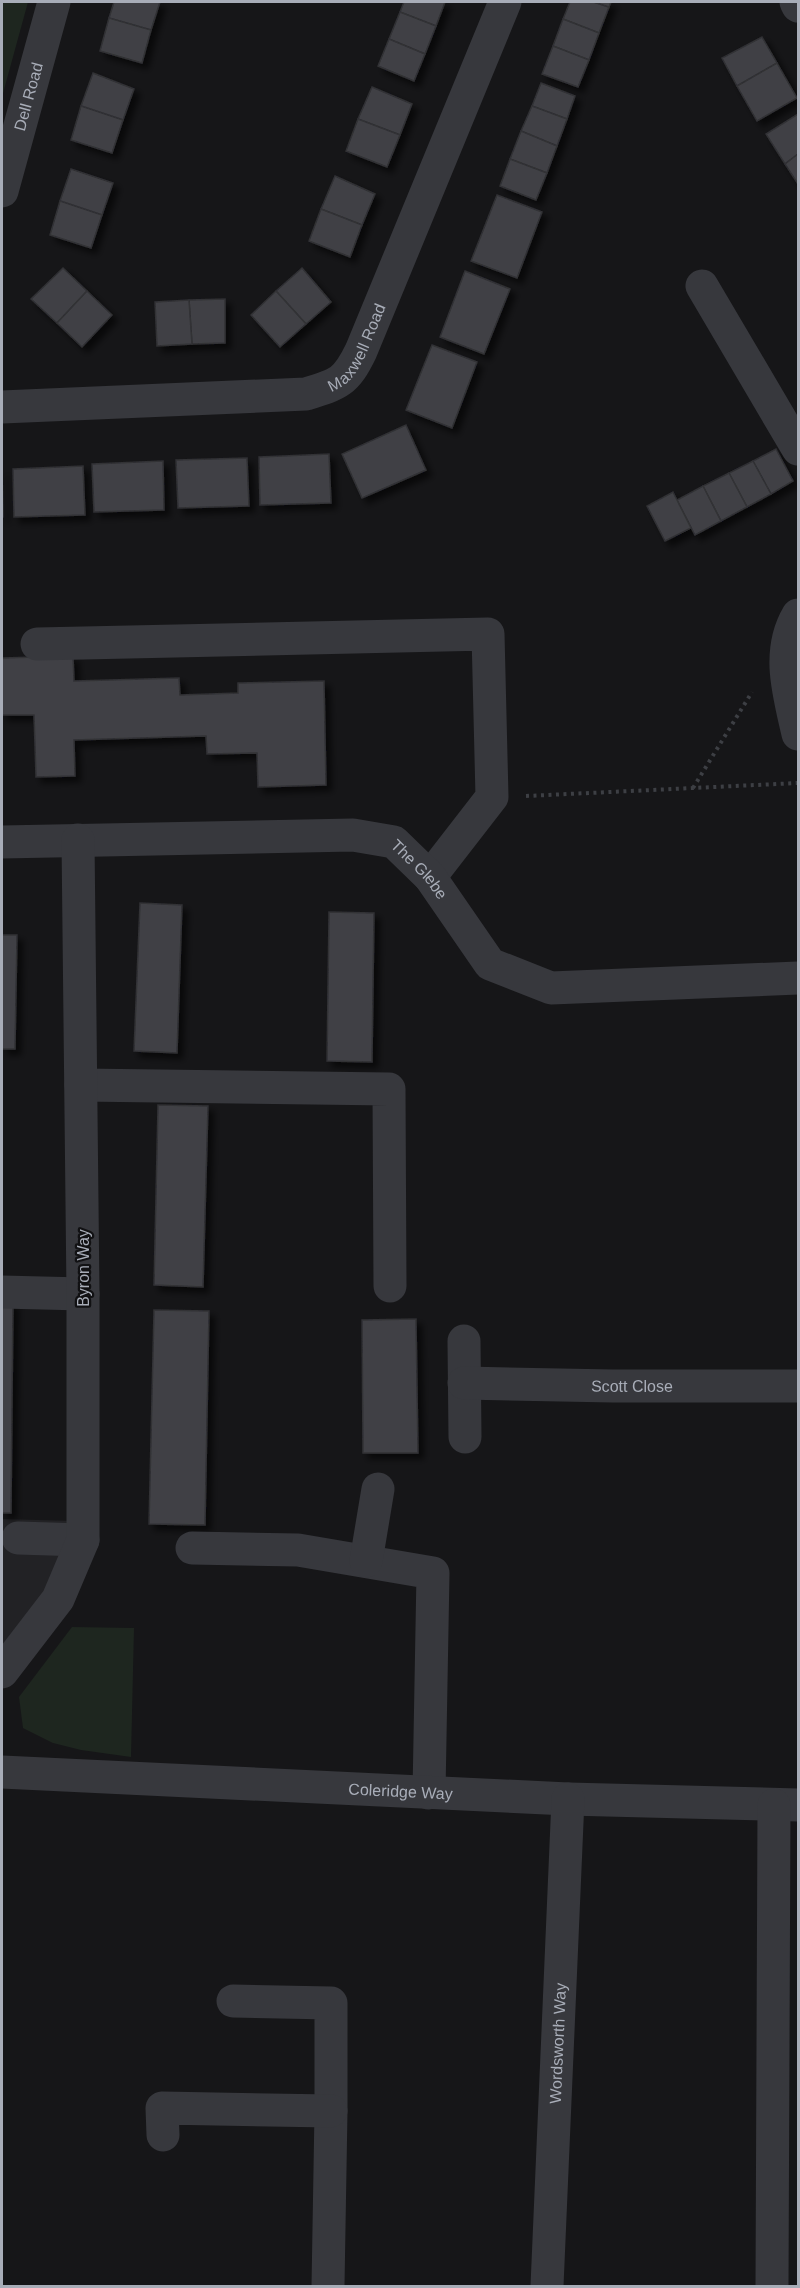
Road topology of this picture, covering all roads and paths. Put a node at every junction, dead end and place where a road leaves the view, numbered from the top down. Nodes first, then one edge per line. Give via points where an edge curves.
1 (54, 2) edge
2 (505, 2) edge
3 (796, 2) edge
4 (798, 6) edge
5 (2, 191) edge
6 (702, 286) dead end
7 (2, 407) edge
8 (798, 449) edge
9 (798, 615) edge
10 (37, 644) dead end
11 (785, 666) junction
12 (798, 734) edge
13 (798, 783) edge
14 (693, 788) junction
15 (492, 797) junction
16 (78, 840) junction
17 (2, 842) edge
18 (430, 877) junction
19 (798, 978) edge
20 (81, 1085) junction
21 (390, 1286) dead end
22 (2, 1292) edge
23 (83, 1294) junction
24 (464, 1341) dead end
25 (464, 1383) junction
26 (798, 1386) edge
27 (465, 1437) dead end
28 (378, 1489) dead end
29 (18, 1538) dead end
30 (83, 1540) junction
31 (192, 1548) dead end
32 (366, 1561) junction
33 (2, 1672) edge
34 (2, 1772) edge
35 (429, 1793) junction
36 (568, 1799) junction
37 (786, 1805) edge
38 (233, 2001) dead end
39 (332, 2110) junction
40 (163, 2135) dead end
41 (328, 2286) edge
42 (547, 2286) edge
43 (772, 2286) edge

1 - 5 street, Dell Road
2 - 7 street, Maxwell Road via 351,372 332,386 306,394
3 - 4 street
6 - 8 street
9 - 11 street via 791,627
10 - 15 street via 488,634
11 - 12 street
11 - 14 path via 765,670
13 - 14 path
14 - 15 path
15 - 18 street
16 - 17 street, The Glebe
16 - 18 street, The Glebe via 353,835 394,842
16 - 20 street, Byron Way
18 - 19 street, The Glebe via 490,964 551,988
20 - 21 street via 389,1089
20 - 23 street, Byron Way
22 - 23 street
23 - 30 street, Byron Way
24 - 25 street
25 - 26 street, Scott Close
25 - 27 street
28 - 32 street
29 - 30 street
30 - 33 street, Byron Way via 58,1599
31 - 32 street via 298,1551
32 - 35 street via 433,1573
34 - 35 street, Coleridge Way
35 - 36 street, Coleridge Way
36 - 37 street, Coleridge Way
36 - 42 street, Wordsworth Way
37 - 43 street
38 - 39 street via 331,2003
39 - 40 street via 162,2108
39 - 41 street

